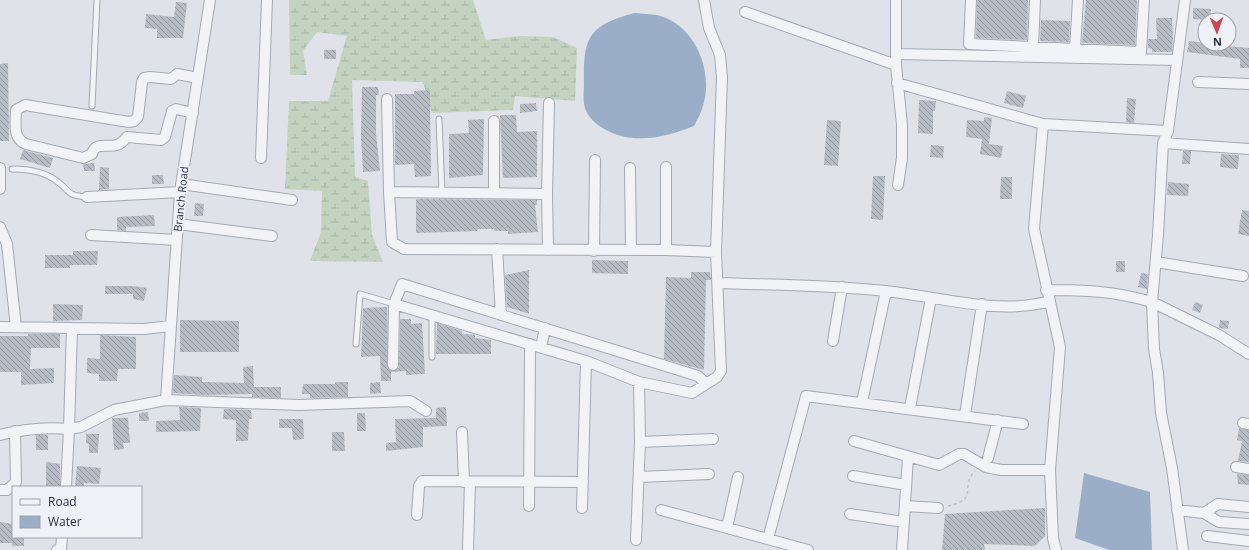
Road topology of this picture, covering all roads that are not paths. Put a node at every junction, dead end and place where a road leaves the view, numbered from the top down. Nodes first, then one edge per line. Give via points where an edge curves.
1 (97, 0) edge
2 (210, 0) edge
3 (267, 0) edge
4 (704, 0) edge
5 (896, 0) edge
6 (971, 0) edge
7 (1035, 0) edge
8 (1078, 0) edge
9 (1144, 0) edge
10 (1185, 0) edge
11 (745, 12) dead end
12 (1033, 47) junction
13 (1075, 49) junction
14 (896, 54) junction
15 (1177, 60) junction
16 (896, 65) junction
17 (198, 78) junction
18 (1198, 82) dead end
19 (898, 83) junction
20 (1249, 84) edge
21 (387, 99) dead end
22 (549, 103) dead end
23 (92, 106) dead end
24 (192, 112) junction
25 (439, 119) dead end
26 (494, 121) dead end
27 (129, 122) junction
28 (1043, 124) junction
29 (1168, 131) junction
30 (127, 137) junction
31 (1163, 143) junction
32 (1249, 149) edge
33 (261, 158) dead end
34 (595, 160) dead end
35 (666, 167) dead end
36 (0, 168) edge
37 (630, 168) dead end
38 (12, 169) dead end
39 (898, 185) dead end
40 (181, 188) junction
41 (0, 189) edge
42 (389, 192) junction
43 (442, 193) junction
44 (494, 193) junction
45 (547, 194) junction
46 (87, 197) joint
47 (292, 200) dead end
48 (178, 224) junction
49 (0, 227) edge
50 (90, 235) dead end
51 (272, 236) dead end
52 (177, 240) junction
53 (497, 249) junction
54 (548, 250) junction
55 (594, 250) junction
56 (631, 250) junction
57 (666, 250) junction
58 (716, 252) junction
59 (1156, 262) junction
60 (1242, 276) dead end
61 (718, 283) junction
62 (842, 288) junction
63 (1046, 290) junction
64 (886, 291) junction
65 (931, 298) junction
66 (1050, 301) junction
67 (1152, 302) junction
68 (394, 304) junction
69 (982, 304) junction
70 (432, 315) junction
71 (501, 315) junction
72 (0, 326) edge
73 (171, 326) junction
74 (16, 327) junction
75 (72, 328) junction
76 (545, 328) junction
77 (833, 341) dead end
78 (356, 344) dead end
79 (530, 344) junction
80 (540, 347) junction
81 (1249, 354) edge
82 (432, 357) dead end
83 (586, 361) junction
84 (393, 365) dead end
85 (639, 382) junction
86 (706, 384) junction
87 (166, 400) junction
88 (862, 402) junction
89 (910, 408) junction
90 (426, 411) dead end
91 (965, 415) junction
92 (998, 420) junction
93 (1023, 424) dead end
94 (69, 430) junction
95 (15, 431) junction
96 (462, 432) dead end
97 (0, 435) edge
98 (713, 439) dead end
99 (854, 441) dead end
100 (640, 442) junction
101 (908, 457) junction
102 (988, 458) dead end
103 (1236, 467) dead end
104 (1249, 468) edge
105 (1050, 470) junction
106 (710, 474) dead end
107 (853, 476) dead end
108 (639, 477) junction
109 (738, 477) dead end
110 (467, 482) junction
111 (583, 482) junction
112 (529, 483) junction
113 (906, 485) junction
114 (66, 486) edge
115 (0, 490) edge
116 (529, 506) dead end
117 (905, 506) junction
118 (1249, 507) edge
119 (582, 508) dead end
120 (938, 508) road end
121 (661, 510) dead end
122 (1177, 510) junction
123 (1204, 513) junction
124 (850, 514) dead end
125 (417, 515) dead end
126 (904, 522) junction
127 (1249, 524) edge
128 (727, 528) junction
129 (1207, 536) dead end
130 (62, 538) edge
131 (768, 539) junction
132 (636, 540) dead end
133 (1249, 541) edge
134 (60, 550) edge
135 (468, 550) edge
136 (808, 550) edge
137 (902, 550) edge
138 (1056, 550) edge
139 (1183, 550) edge

1 - 23 lane
2 - 17 street, Branch Road
3 - 33 street
4 - 58 street via 709,28 720,55 722,78
5 - 14 street
6 - 12 street via 969,44
7 - 12 street
8 - 13 street
9 - 13 street via 1141,52
10 - 15 street
11 - 16 street
12 - 13 street
14 - 15 street
14 - 16 street
15 - 29 street
16 - 19 street
17 - 24 street, Branch Road
17 - 27 street via 177,74 171,79 144,78 138,117
18 - 20 street
19 - 28 street
19 - 39 street via 902,125 902,158
21 - 42 street
22 - 45 street
24 - 30 street via 176,109 172,111 165,137 161,140
24 - 40 street, Branch Road
25 - 43 lane
26 - 44 street
27 - 30 street
27 - 30 street via 25,105 16,110 16,136 19,141 83,158 92,154 98,146 117,145
28 - 29 street
28 - 63 street via 1034,229
29 - 31 street
31 - 32 street
31 - 59 street
34 - 55 street
35 - 57 street
36 - 41 street
37 - 56 street
38 - 46 lane via 48,176 72,196
40 - 46 street
40 - 47 street
40 - 48 street, Branch Road
42 - 43 street
42 - 53 street via 392,242 398,247
43 - 44 street
44 - 45 street
45 - 54 street
48 - 51 street
48 - 52 street, Branch Road
49 - 74 street via 7,244
50 - 52 street
52 - 73 street, Branch Road
53 - 54 street
53 - 71 street
54 - 55 street
55 - 56 street
56 - 57 street
57 - 58 street
58 - 61 street
59 - 60 street
59 - 67 street
61 - 62 street
61 - 86 street via 721,371
62 - 64 street
62 - 77 street
63 - 66 street
63 - 67 street via 1095,290 1126,294
64 - 65 street
64 - 88 street
65 - 69 street
65 - 89 street
66 - 69 street via 1021,306
66 - 105 street via 1060,347
67 - 81 street via 1219,335
67 - 122 street via 1161,413
68 - 70 street
68 - 71 street via 402,284
68 - 78 lane via 360,294
68 - 84 street
69 - 91 street
70 - 79 street
70 - 82 lane
71 - 76 street
72 - 74 street
73 - 75 street via 144,329
73 - 87 street, Branch Road
74 - 75 street
75 - 94 street
76 - 80 street
76 - 86 street via 698,376
79 - 80 street
79 - 112 street
80 - 83 street
83 - 85 street
83 - 111 street
85 - 86 street via 692,393
85 - 100 street
87 - 90 street via 299,405 410,402
87 - 94 street via 114,410 81,427
88 - 89 street
88 - 131 street via 806,396
89 - 91 street
91 - 92 street
92 - 93 street
92 - 102 street
94 - 95 street via 47,427
94 - 114 street
95 - 97 street
95 - 115 street via 16,482 7,490
96 - 110 street
98 - 100 street
99 - 101 street
100 - 108 street
101 - 105 street via 939,465 959,454 964,454 980,465 1001,470
101 - 113 street
103 - 104 street
105 - 138 street
106 - 108 street
107 - 113 street
108 - 132 street
109 - 128 street
110 - 112 street
110 - 125 street via 422,481 419,486
110 - 135 street
111 - 112 street
111 - 119 street
112 - 116 street
113 - 117 street
117 - 120 street
117 - 126 street
118 - 123 street via 1218,504
121 - 128 street
122 - 123 street
122 - 139 street
123 - 127 street via 1219,522
124 - 126 street
126 - 137 street
128 - 131 street
129 - 133 street
130 - 134 street
131 - 136 street

